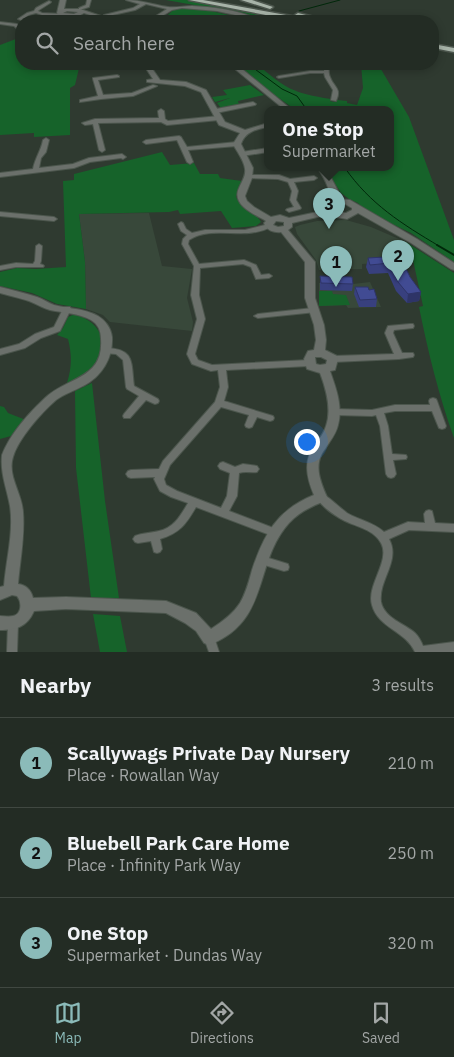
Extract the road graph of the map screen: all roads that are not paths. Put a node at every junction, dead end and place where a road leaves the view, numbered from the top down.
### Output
1 (63, 0) edge
2 (69, 0) edge
3 (89, 0) edge
4 (128, 0) edge
5 (192, 0) edge
6 (218, 0) edge
7 (230, 0) edge
8 (244, 0) edge
9 (49, 2) dead end
10 (144, 4) junction
11 (171, 8) junction
12 (78, 11) junction
13 (36, 12) junction
14 (61, 13) junction
15 (26, 15) edge
16 (92, 15) edge
17 (100, 15) edge
18 (110, 15) edge
19 (163, 15) edge
20 (238, 15) edge
21 (274, 15) edge
22 (285, 15) edge
23 (299, 15) edge
24 (305, 15) edge
25 (0, 23) edge
26 (15, 25) edge
27 (439, 46) edge
28 (454, 49) edge
29 (148, 70) edge
30 (235, 70) edge
31 (326, 72) joint
32 (117, 76) dead end
33 (279, 78) dead end
34 (153, 83) junction
35 (101, 97) junction
36 (344, 98) dead end
37 (82, 102) dead end
38 (253, 104) dead end
39 (284, 106) edge
40 (160, 111) dead end
41 (217, 114) junction
42 (162, 120) junction
43 (95, 122) junction
44 (85, 123) dead end
45 (264, 126) edge
46 (244, 132) junction
47 (47, 142) dead end
48 (146, 142) dead end
49 (237, 144) junction
50 (92, 147) dead end
51 (185, 149) junction
52 (264, 151) edge
53 (242, 154) junction
54 (122, 157) dead end
55 (190, 162) dead end
56 (36, 170) junction
57 (324, 171) edge
58 (0, 175) edge
59 (249, 177) junction
60 (314, 178) dead end
61 (290, 181) junction
62 (334, 191) junction
63 (346, 201) junction
64 (332, 207) junction
65 (357, 209) junction
66 (290, 210) dead end
67 (0, 214) edge
68 (350, 216) junction
69 (48, 219) dead end
70 (375, 220) junction
71 (270, 223) junction
72 (181, 224) dead end
73 (286, 225) junction
74 (191, 235) junction
75 (39, 246) dead end
76 (197, 266) junction
77 (454, 267) edge
78 (0, 268) edge
79 (268, 276) dead end
80 (258, 277) junction
81 (250, 278) dead end
82 (0, 290) edge
83 (67, 310) junction
84 (313, 310) junction
85 (258, 315) dead end
86 (383, 323) dead end
87 (410, 326) dead end
88 (391, 328) junction
89 (106, 351) junction
90 (0, 352) edge
91 (319, 352) junction
92 (410, 355) dead end
93 (399, 356) junction
94 (333, 360) junction
95 (308, 363) junction
96 (222, 367) junction
97 (324, 370) junction
98 (144, 396) junction
99 (155, 401) dead end
100 (219, 404) junction
101 (335, 412) junction
102 (380, 413) junction
103 (254, 414) junction
104 (127, 416) dead end
105 (270, 418) dead end
106 (249, 425) dead end
107 (442, 426) dead end
108 (389, 457) junction
109 (403, 457) dead end
110 (223, 466) dead end
111 (2, 468) edge
112 (254, 469) dead end
113 (235, 472) junction
114 (160, 473) junction
115 (131, 474) dead end
116 (391, 474) dead end
117 (321, 497) junction
118 (194, 502) junction
119 (224, 512) junction
120 (428, 514) dead end
121 (430, 526) junction
122 (454, 528) edge
123 (274, 532) junction
124 (155, 536) junction
125 (382, 537) junction
126 (138, 539) dead end
127 (157, 549) dead end
128 (262, 560) junction
129 (284, 567) dead end
130 (5, 592) edge
131 (29, 605) junction
132 (6, 623) edge
133 (209, 638) junction
134 (454, 648) edge
135 (12, 652) edge
136 (214, 652) edge
137 (420, 652) edge

1 - 14 street
2 - 12 street
3 - 12 street
4 - 10 street
5 - 21 highway
6 - 22 highway
7 - 23 highway
8 - 24 highway
9 - 13 street
10 - 11 street
10 - 18 street
11 - 19 street
11 - 20 street
12 - 14 street
12 - 16 street
12 - 17 street
13 - 14 street
13 - 15 street
25 - 26 street
27 - 28 highway
29 - 34 street
30 - 39 street
31 - 33 street
31 - 36 street
32 - 35 street
34 - 35 street
34 - 41 street
35 - 37 street
38 - 41 street
40 - 42 street
41 - 42 street
41 - 46 street
42 - 43 street
43 - 44 street
43 - 50 street
45 - 46 street
46 - 49 street
47 - 56 street
48 - 51 street
49 - 51 street
49 - 53 street
51 - 55 street
52 - 53 street
53 - 59 street
54 - 56 street
56 - 58 street
57 - 62 street
59 - 61 street
59 - 71 street
60 - 61 street
61 - 66 street
62 - 63 street
62 - 64 street
63 - 64 street
63 - 65 street
64 - 68 street
64 - 73 street
65 - 68 street
65 - 70 street
67 - 69 street
68 - 70 street
70 - 77 street
71 - 73 street
71 - 74 street
72 - 74 street
73 - 84 street
74 - 76 street
75 - 78 street
76 - 80 street
76 - 96 street
79 - 80 street
80 - 81 street
82 - 83 street
83 - 89 street
83 - 90 street
84 - 85 street
84 - 91 street
86 - 88 street
87 - 88 street
88 - 93 street
89 - 98 street
89 - 111 street
91 - 94 street
91 - 95 street
92 - 93 street
93 - 94 street
94 - 97 street
95 - 96 street
95 - 97 street
96 - 100 street
97 - 101 street
98 - 99 street
98 - 104 street
100 - 103 street
100 - 114 street
101 - 102 street
101 - 117 street
102 - 107 street
102 - 108 street
103 - 105 street
103 - 106 street
108 - 109 street
108 - 116 street
110 - 113 street
111 - 130 street
112 - 113 street
113 - 119 street
114 - 115 street
114 - 118 street
117 - 123 street
117 - 125 street
118 - 119 street
118 - 124 street
119 - 123 street
120 - 121 street
121 - 122 street
121 - 125 street
123 - 128 street
124 - 126 street
124 - 127 street
125 - 137 street
128 - 129 street
128 - 133 street
130 - 131 street
131 - 132 street
131 - 133 street
132 - 135 street
133 - 136 street
134 - 137 street

